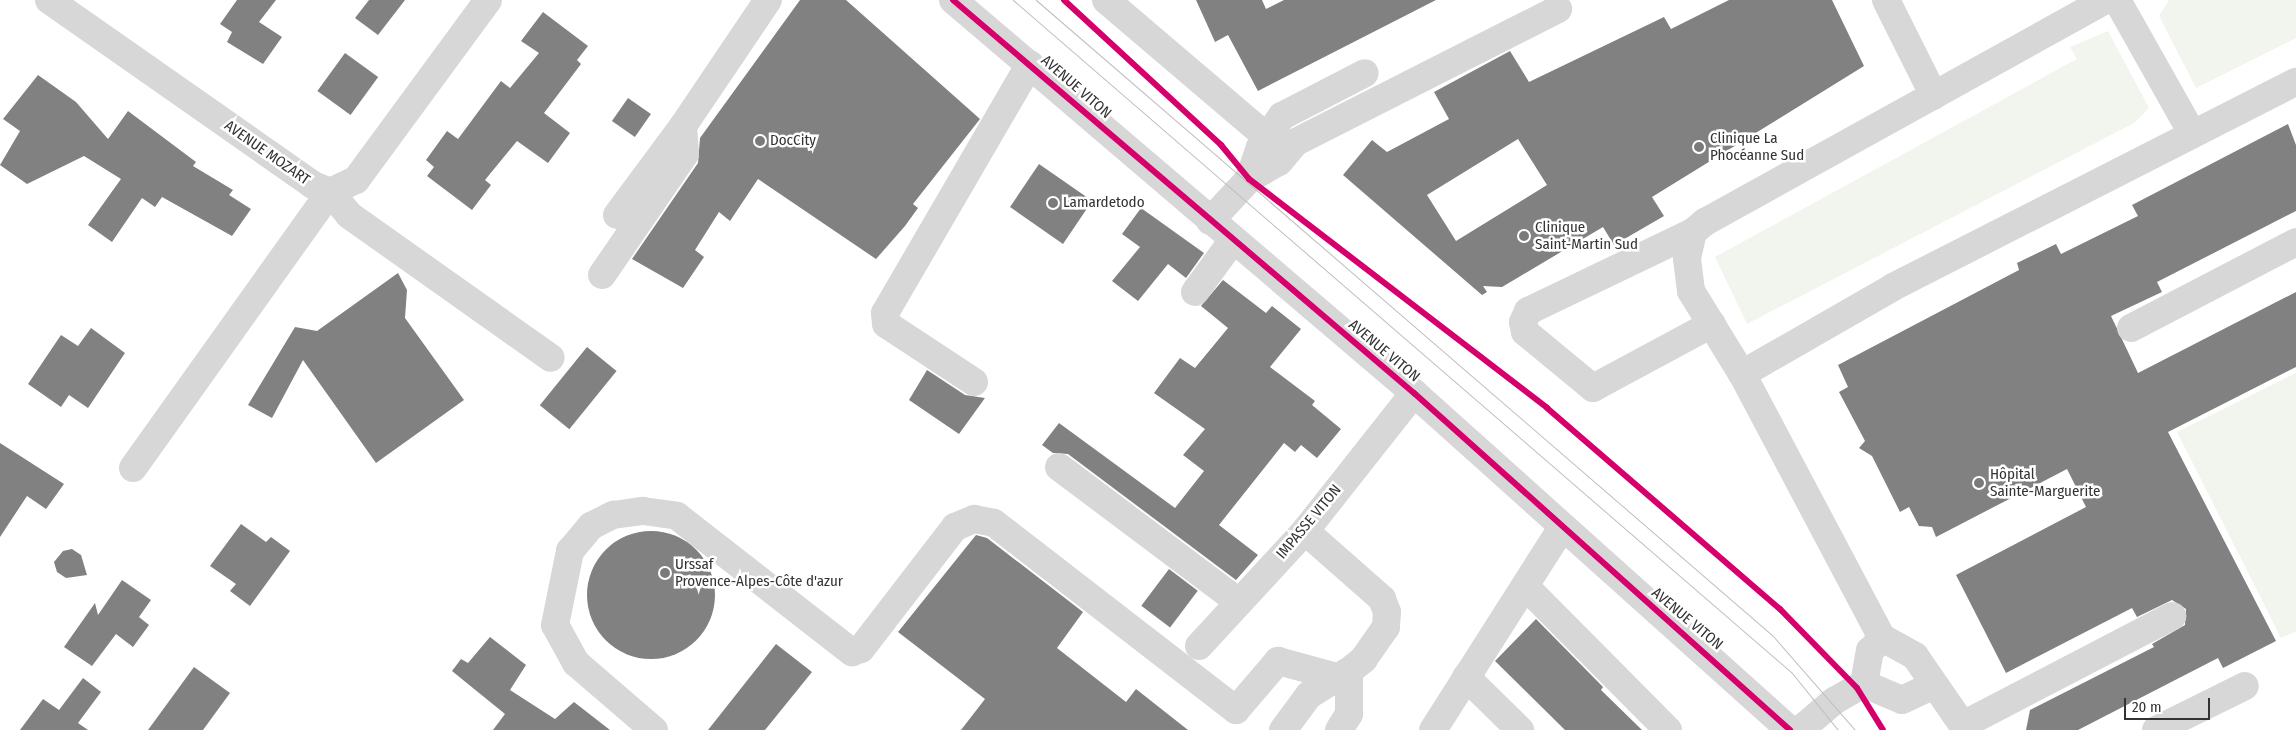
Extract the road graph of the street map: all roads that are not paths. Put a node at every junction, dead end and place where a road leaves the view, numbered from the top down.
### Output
1 (49, 0) edge
2 (488, 0) edge
3 (768, 0) edge
4 (953, 0) edge
5 (1106, 0) edge
6 (1886, 0) edge
7 (2105, 0) edge
8 (2117, 0) edge
9 (1558, 10) dead end
10 (1030, 64) junction
11 (1365, 73) dead end
12 (2296, 82) edge
13 (1934, 96) junction
14 (683, 126) junction
15 (2192, 133) junction
16 (1267, 137) junction
17 (1250, 179) junction
18 (330, 192) junction
19 (617, 215) dead end
20 (1210, 221) junction
21 (1693, 232) junction
22 (1233, 240) junction
23 (2296, 242) edge
24 (602, 275) dead end
25 (1195, 292) dead end
26 (1712, 324) junction
27 (2131, 328) dead end
28 (551, 358) dead end
29 (1742, 374) junction
30 (974, 382) dead end
31 (1414, 393) junction
32 (1059, 467) dead end
33 (133, 468) dead end
34 (1561, 529) junction
35 (1305, 531) junction
36 (1525, 586) junction
37 (1239, 602) junction
38 (2172, 616) dead end
39 (1882, 638) junction
40 (1199, 646) dead end
41 (1343, 674) junction
42 (1466, 678) junction
43 (1864, 684) junction
44 (1932, 686) junction
45 (2245, 686) dead end
46 (1965, 728) edge
47 (654, 730) edge
48 (1283, 730) edge
49 (1339, 730) edge
50 (1433, 730) edge
51 (1520, 730) edge
52 (1668, 730) edge
53 (1790, 730) edge
54 (1800, 730) edge
55 (2156, 730) edge

1 - 18 street, AVENUE MOZART
2 - 18 street
3 - 14 street
4 - 10 street, AVENUE VITON
5 - 16 street
6 - 13 street
7 - 13 street
8 - 15 street
9 - 17 street
10 - 20 street, AVENUE VITON
10 - 30 street
11 - 16 street
12 - 15 street
13 - 21 street
14 - 19 street
14 - 24 street
15 - 29 street
16 - 17 street
17 - 20 street
18 - 28 street
18 - 33 street
20 - 22 street, AVENUE VITON
21 - 26 street
21 - 26 street
22 - 25 street
22 - 31 street, AVENUE VITON
23 - 27 street
26 - 29 street
29 - 39 street
31 - 34 street, AVENUE VITON
31 - 35 street, IMPASSE VITON
32 - 37 street
34 - 36 street
34 - 53 street, AVENUE VITON
35 - 37 street, IMPASSE VITON
35 - 41 street
36 - 42 street
36 - 52 street
37 - 40 street, IMPASSE VITON
38 - 46 street
39 - 43 street
39 - 44 street
41 - 47 street
41 - 48 street
41 - 49 street
42 - 50 street
42 - 51 street
43 - 44 street
43 - 54 street
44 - 46 street
45 - 55 street

